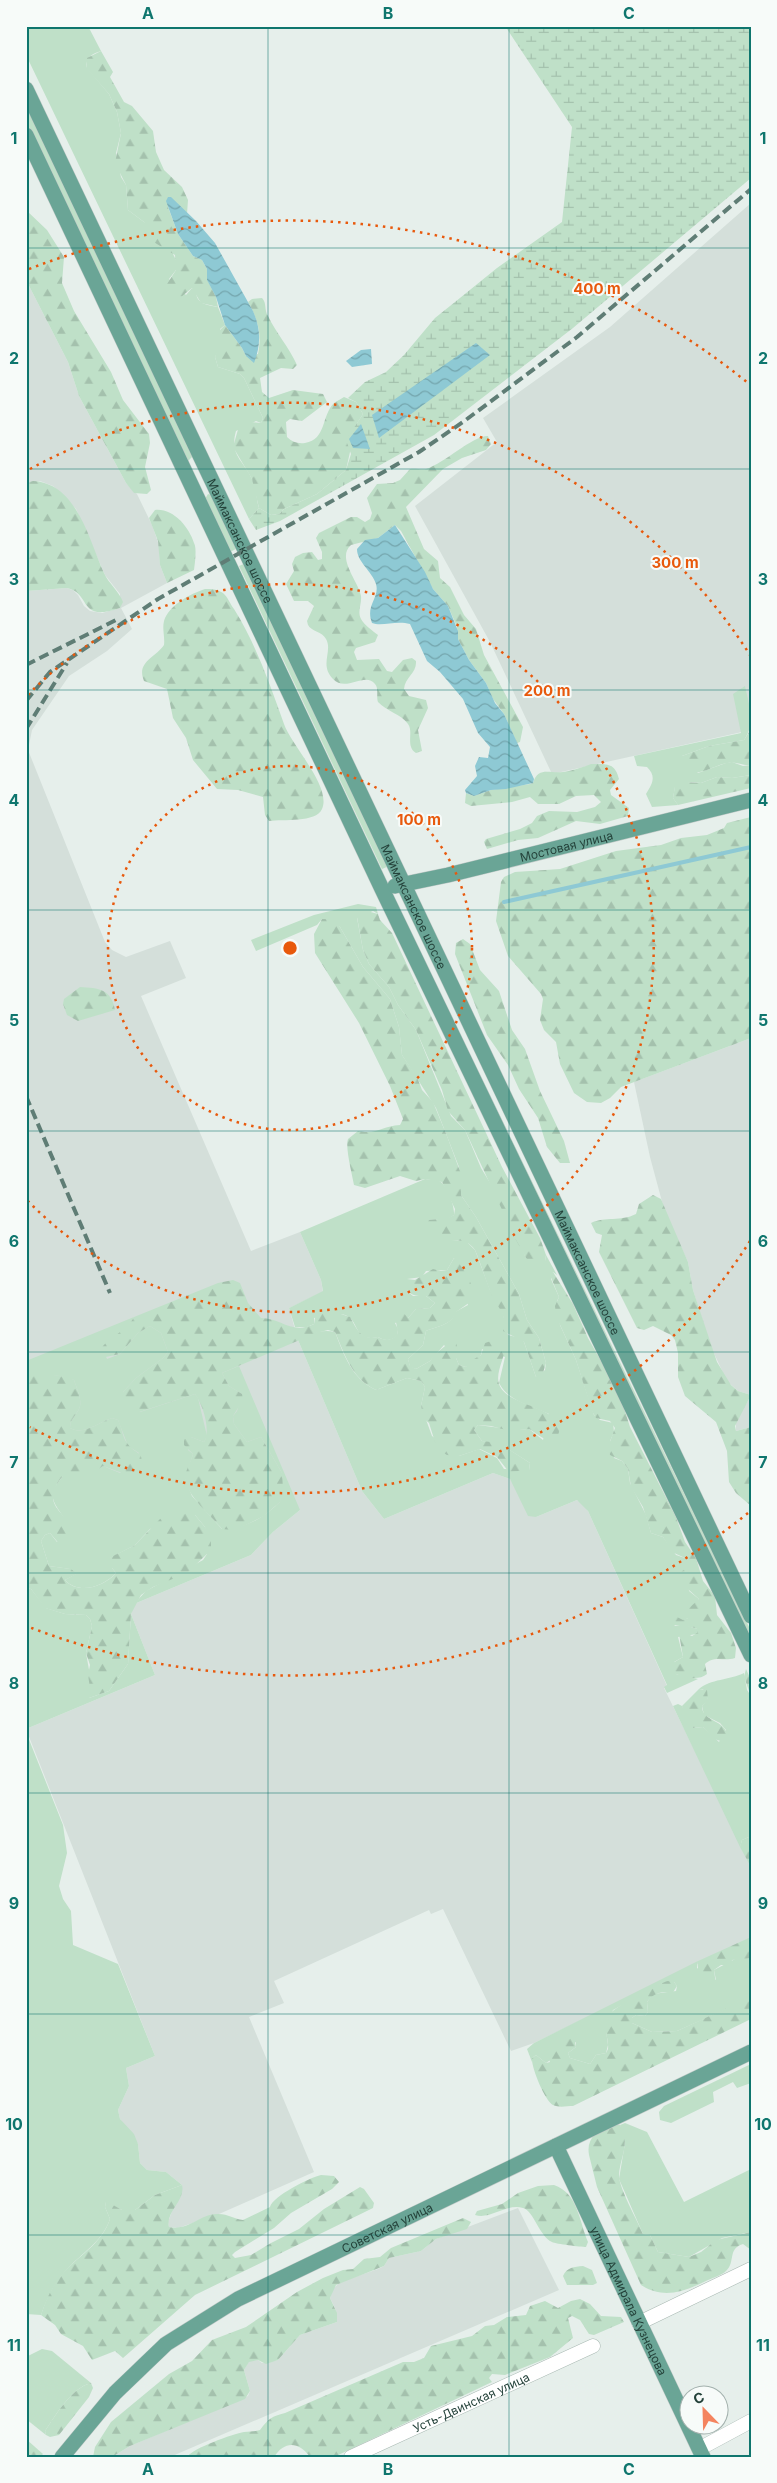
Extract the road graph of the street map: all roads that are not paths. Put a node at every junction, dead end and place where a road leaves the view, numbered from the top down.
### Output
1 (26, 89) edge
2 (26, 135) edge
3 (751, 800) edge
4 (402, 884) junction
5 (382, 889) junction
6 (751, 1616) edge
7 (751, 1655) edge
8 (751, 2052) edge
9 (556, 2146) junction
10 (751, 2269) edge
11 (639, 2324) junction
12 (592, 2346) dead end
13 (751, 2421) edge
14 (701, 2453) edge
15 (62, 2457) edge
16 (351, 2457) edge

1 - 4 main road, Маймаксанское шоссе
2 - 5 main road, Маймаксанское шоссе
3 - 4 main road, Мостовая улица
4 - 5 main road, Мостовая улица
4 - 6 main road, Маймаксанское шоссе
5 - 7 main road, Маймаксанское шоссе
8 - 9 main road, Советская улица
9 - 11 main road, улица Адмирала Кузнецова
9 - 15 main road, Советская улица
10 - 11 street
11 - 14 main road, улица Адмирала Кузнецова
12 - 16 street, Усть-Двинская улица
13 - 14 street

